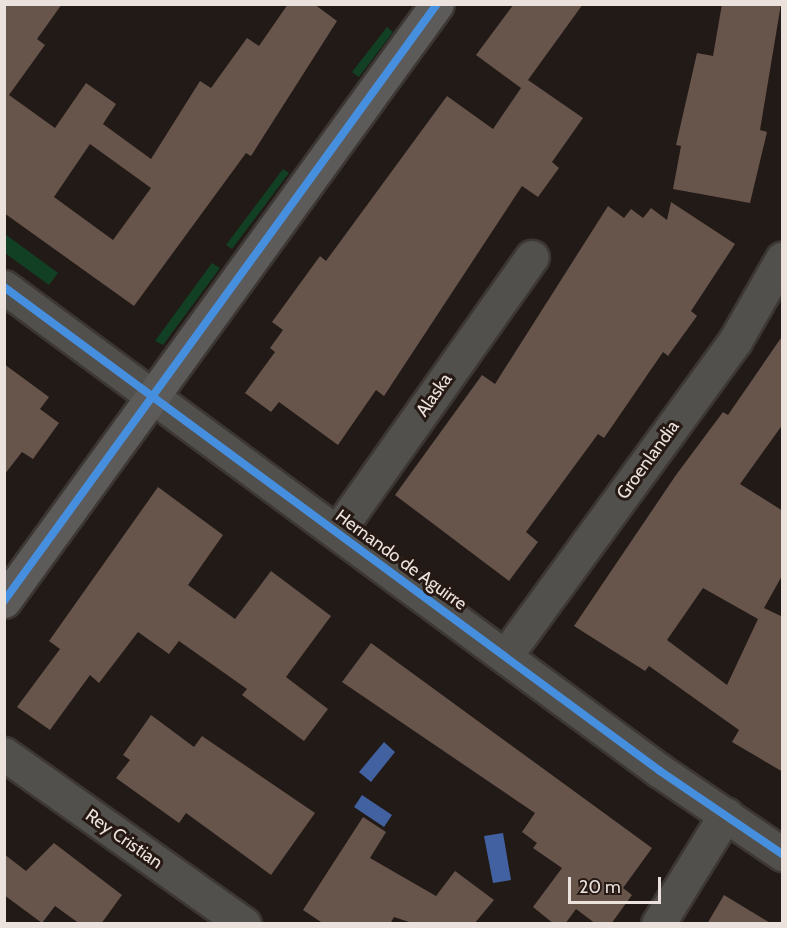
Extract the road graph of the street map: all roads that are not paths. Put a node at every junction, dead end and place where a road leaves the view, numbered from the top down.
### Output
1 (437, 4) edge
2 (532, 257) dead end
3 (783, 259) edge
4 (4, 287) edge
5 (156, 399) junction
6 (337, 532) junction
7 (4, 601) edge
8 (506, 655) junction
9 (4, 754) edge
10 (726, 814) junction
11 (783, 836) edge
12 (783, 854) edge
13 (244, 924) edge
14 (658, 924) edge

1 - 5 main road
2 - 6 street, Alaska
3 - 8 street, Groenlandia
4 - 5 street, Hernando de Aguirre
5 - 6 street, Hernando de Aguirre
5 - 7 main road
6 - 8 street, Hernando de Aguirre
8 - 10 street, Hernando de Aguirre
9 - 13 street, Rey Cristian
10 - 11 street, Hernando de Aguirre
10 - 12 street, Hernando de Aguirre
10 - 14 street

